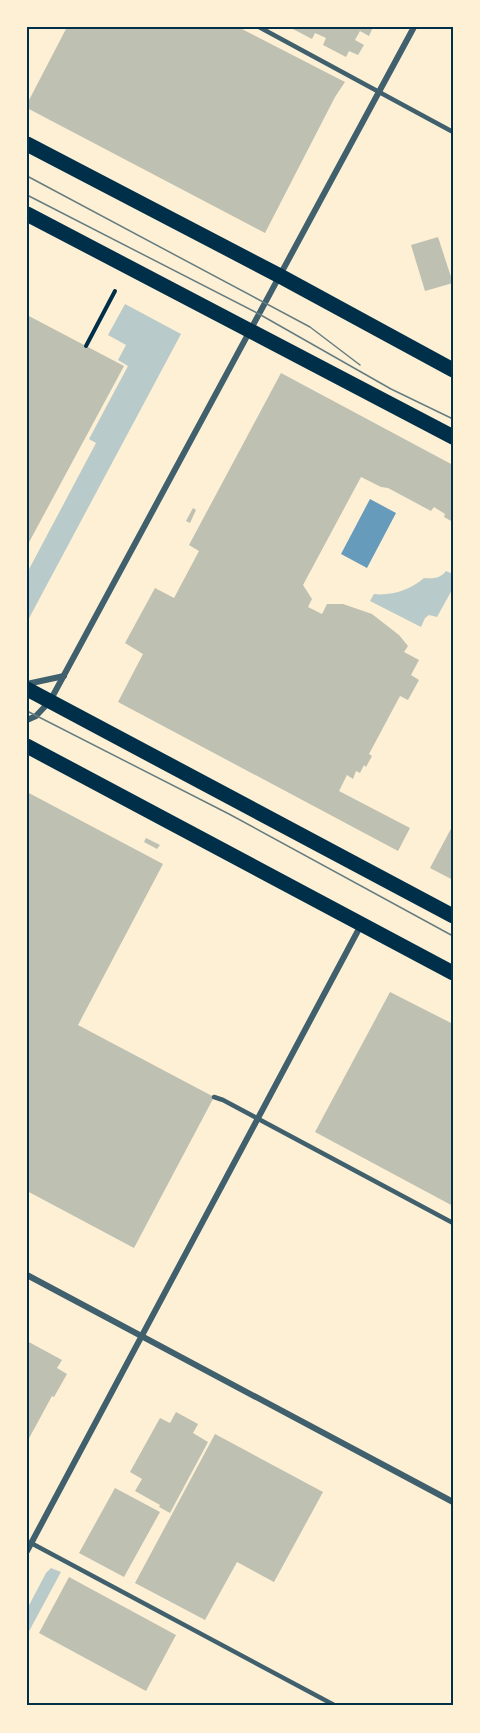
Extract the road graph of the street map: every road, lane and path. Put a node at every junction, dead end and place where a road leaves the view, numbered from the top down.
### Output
1 (259, 27) edge
2 (414, 27) edge
3 (379, 92) junction
4 (453, 132) edge
5 (27, 144) edge
6 (27, 214) edge
7 (280, 276) junction
8 (115, 291) dead end
9 (250, 332) junction
10 (86, 346) dead end
11 (453, 370) edge
12 (453, 437) edge
13 (64, 676) junction
14 (27, 684) edge
15 (27, 689) edge
16 (50, 702) junction
17 (27, 720) edge
18 (27, 746) edge
19 (453, 916) edge
20 (362, 925) junction
21 (453, 973) edge
22 (214, 1097) dead end
23 (258, 1119) junction
24 (453, 1223) edge
25 (27, 1275) edge
26 (142, 1336) junction
27 (453, 1502) edge
28 (31, 1543) junction
29 (27, 1551) edge
30 (336, 1706) edge

1 - 3 lane
2 - 3 street
3 - 4 lane
3 - 7 street
5 - 7 main road
6 - 9 main road
7 - 9 street
7 - 11 main road
8 - 10 path
9 - 12 main road
9 - 13 street
13 - 14 street
13 - 16 street
15 - 16 main road
16 - 17 street
16 - 19 main road
18 - 20 main road
20 - 21 main road
20 - 23 street
22 - 23 lane
23 - 24 lane
23 - 26 street
25 - 26 street
26 - 27 street
26 - 28 street
28 - 29 street
28 - 30 lane

